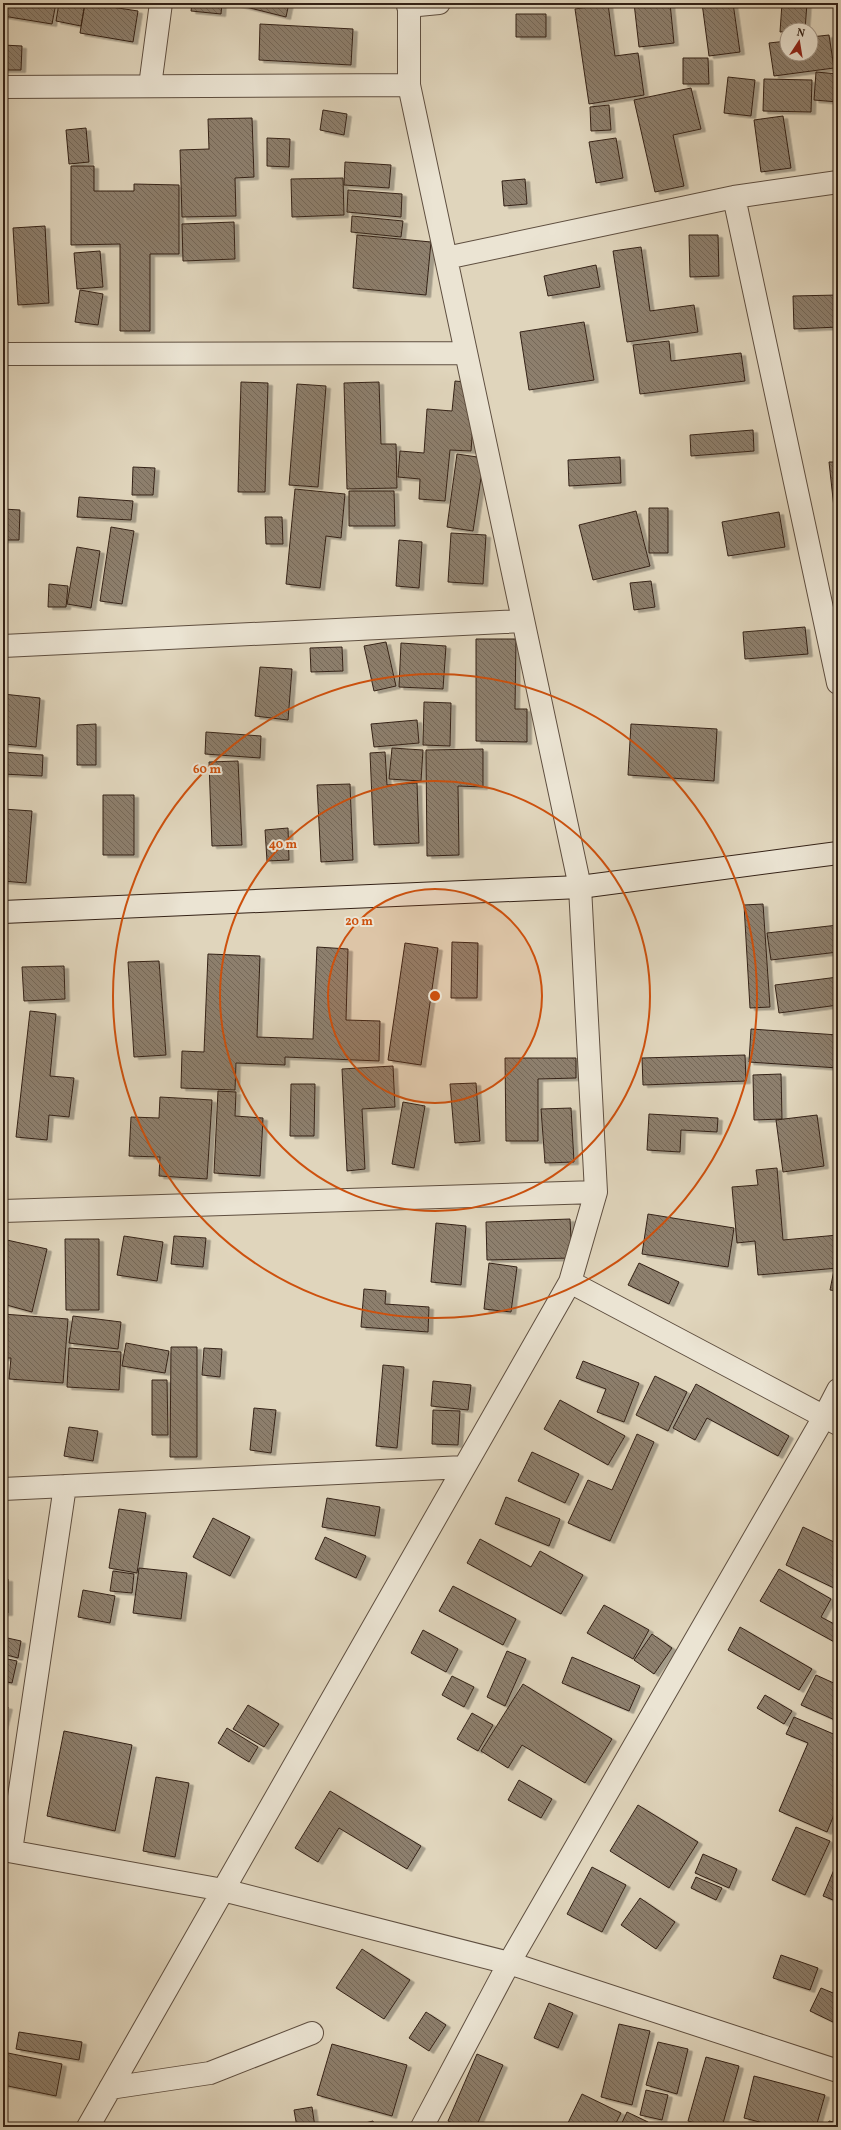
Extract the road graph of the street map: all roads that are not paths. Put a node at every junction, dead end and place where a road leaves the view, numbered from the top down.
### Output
1 (161, 3) edge
2 (439, 3) edge
3 (409, 5) edge
4 (409, 85) junction
5 (3, 86) edge
6 (150, 86) junction
7 (838, 182) edge
8 (734, 197) junction
9 (446, 258) junction
10 (466, 353) junction
11 (3, 354) edge
12 (523, 621) junction
13 (3, 646) edge
14 (838, 683) edge
15 (838, 853) edge
16 (580, 887) junction
17 (3, 912) edge
18 (596, 1192) junction
19 (3, 1210) edge
20 (570, 1282) junction
21 (838, 1390) edge
22 (831, 1421) edge
23 (464, 1467) junction
24 (65, 1486) junction
25 (3, 1489) edge
26 (7, 1851) edge
27 (223, 1890) junction
28 (509, 1963) junction
29 (312, 2033) dead end
30 (838, 2071) edge
31 (110, 2088) junction
32 (88, 2127) edge
33 (422, 2127) edge

1 - 6 street
2 - 3 street
3 - 4 street
4 - 6 street
4 - 9 street
5 - 6 street
7 - 8 street
8 - 9 street
8 - 14 street
9 - 10 street
10 - 11 street
10 - 12 street
12 - 13 street
12 - 16 street
15 - 16 street
16 - 17 street
16 - 18 street
18 - 19 street
18 - 20 street
20 - 22 street
20 - 23 street
21 - 22 street
22 - 28 street
23 - 24 street
23 - 27 street
24 - 25 street
24 - 26 street
26 - 27 street
27 - 28 street
27 - 31 street
28 - 30 street
28 - 33 street
29 - 31 street
31 - 32 street

